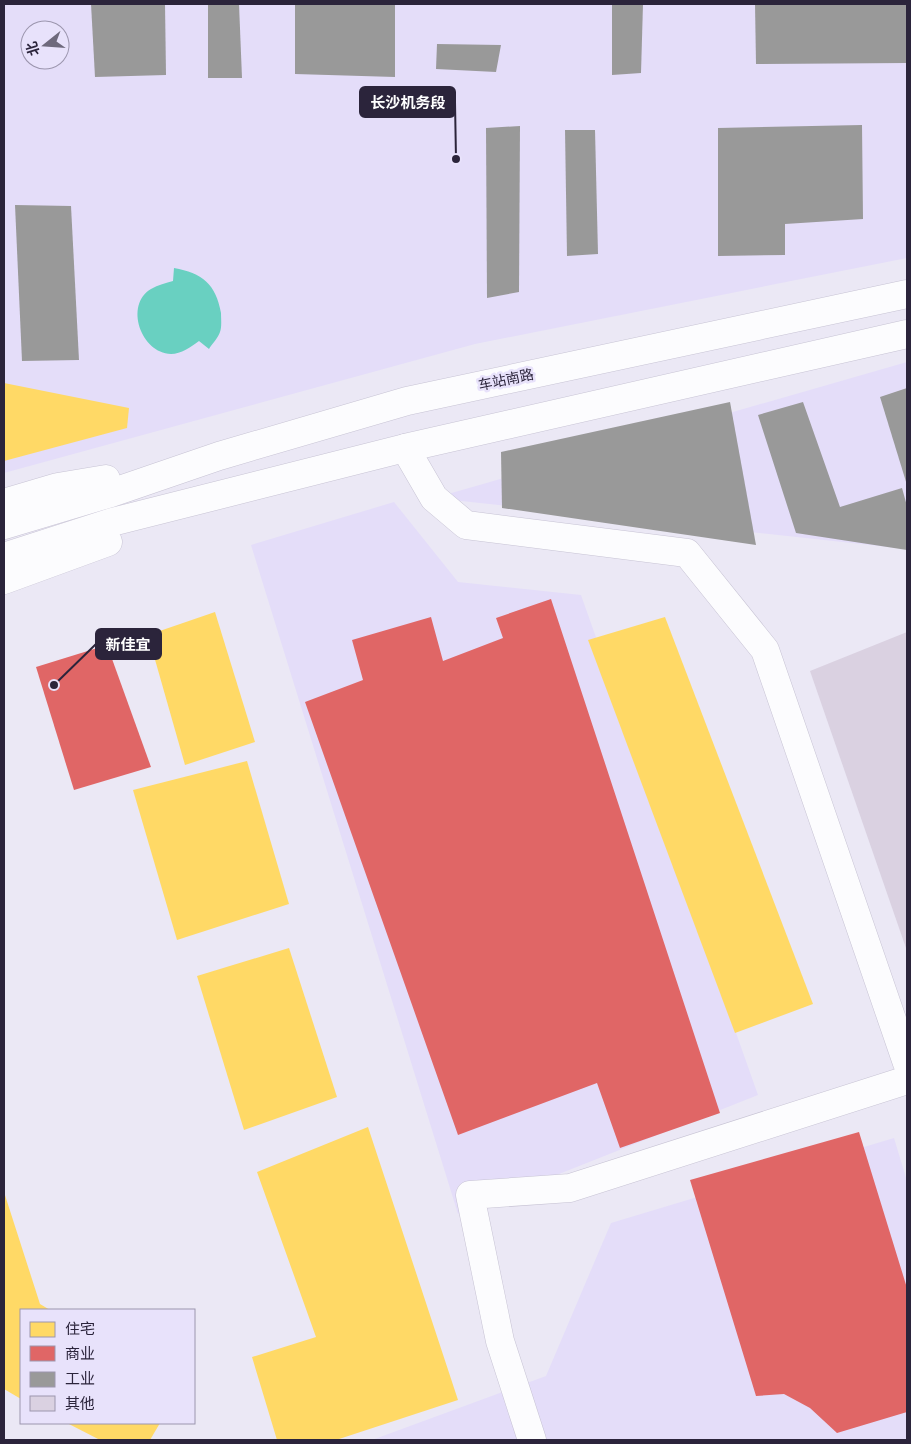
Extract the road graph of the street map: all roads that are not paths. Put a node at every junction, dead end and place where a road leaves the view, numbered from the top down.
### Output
1 (907, 294) edge
2 (907, 334) edge
3 (405, 448) junction
4 (189, 466) junction
5 (230, 491) junction
6 (4, 503) edge
7 (4, 525) edge
8 (4, 557) edge
9 (4, 580) edge
10 (907, 1063) edge
11 (907, 1080) edge
12 (532, 1440) edge

1 - 4 main road, 车站南路
2 - 3 main road
3 - 5 main road
3 - 10 main road
4 - 6 main road
4 - 7 main road, 车站南路
5 - 8 main road
5 - 9 main road
11 - 12 main road

